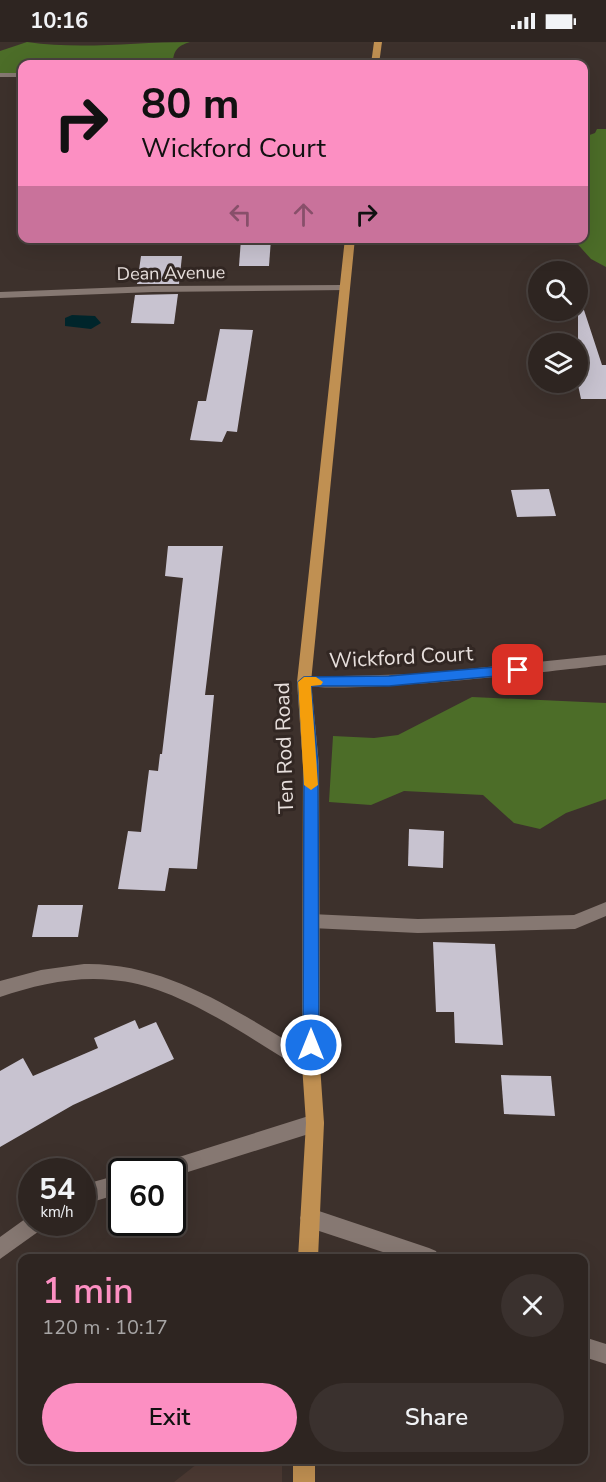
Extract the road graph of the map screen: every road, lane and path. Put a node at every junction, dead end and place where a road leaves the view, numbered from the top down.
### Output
1 (378, 42) edge
2 (376, 60) edge
3 (0, 75) edge
4 (18, 75) edge
5 (349, 243) edge
6 (342, 288) junction
7 (0, 295) edge
8 (606, 660) edge
9 (304, 682) junction
10 (606, 909) edge
11 (311, 921) junction
12 (0, 988) edge
13 (311, 1065) junction
14 (315, 1123) junction
15 (186, 1164) edge
16 (310, 1218) junction
17 (18, 1235) edge
18 (0, 1249) edge
19 (309, 1254) edge
20 (417, 1254) edge
21 (588, 1348) edge
22 (606, 1354) edge
23 (304, 1464) edge
24 (304, 1482) edge

1 - 2 main road
3 - 4 street
5 - 6 main road, Ten Rod Road
6 - 7 street, Dean Avenue
6 - 9 main road, Ten Rod Road
8 - 9 street, Wickford Court
9 - 11 main road, Ten Rod Road
10 - 11 street
11 - 13 main road, Ten Rod Road
12 - 13 street
13 - 14 main road, Ten Rod Road
14 - 15 street
14 - 16 main road, Ten Rod Road
16 - 19 main road, Ten Rod Road
16 - 20 street
17 - 18 street
21 - 22 street
23 - 24 main road

